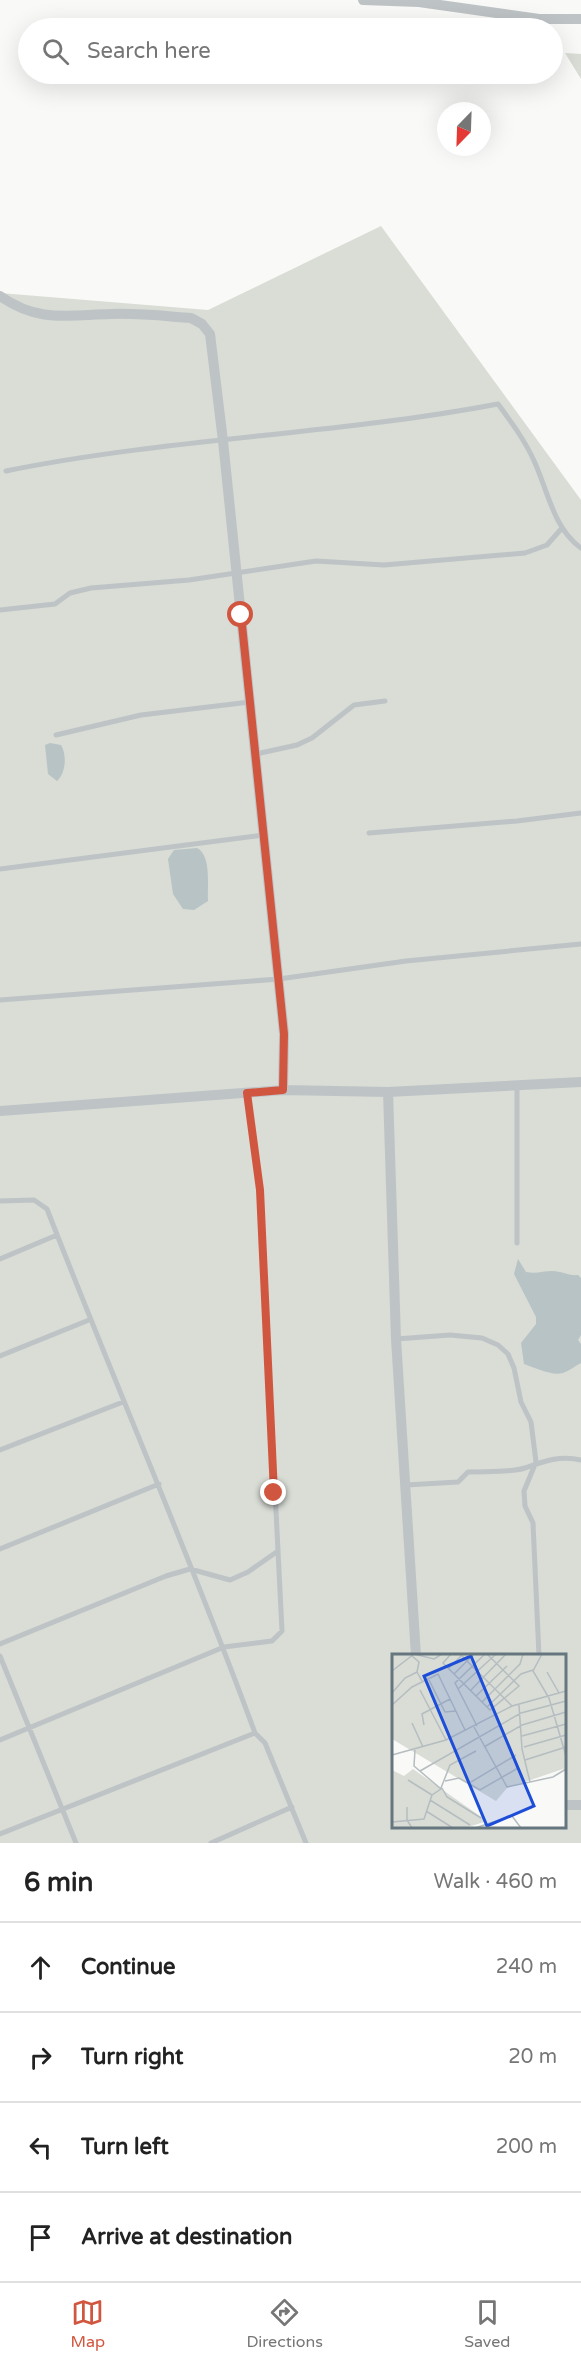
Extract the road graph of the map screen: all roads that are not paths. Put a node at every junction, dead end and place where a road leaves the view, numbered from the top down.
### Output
1 (363, 0) edge
2 (532, 18) edge
3 (563, 19) edge
4 (581, 19) edge
5 (0, 296) edge
6 (223, 441) junction
7 (6, 471) dead end
8 (562, 528) junction
9 (581, 548) edge
10 (237, 572) junction
11 (0, 610) edge
12 (385, 701) dead end
13 (250, 702) junction
14 (56, 735) dead end
15 (256, 754) junction
16 (581, 813) edge
17 (369, 833) dead end
18 (264, 835) junction
19 (0, 868) edge
20 (581, 944) edge
21 (279, 979) junction
22 (0, 1000) edge
23 (581, 1082) edge
24 (517, 1085) junction
25 (283, 1090) junction
26 (387, 1092) junction
27 (247, 1093) junction
28 (0, 1111) edge
29 (0, 1202) edge
30 (57, 1235) junction
31 (517, 1243) dead end
32 (0, 1259) edge
33 (89, 1320) junction
34 (396, 1339) junction
35 (0, 1356) edge
36 (123, 1402) junction
37 (0, 1450) edge
38 (581, 1460) edge
39 (536, 1462) junction
40 (159, 1484) junction
41 (406, 1485) junction
42 (0, 1549) edge
43 (278, 1551) junction
44 (190, 1569) junction
45 (0, 1644) edge
46 (224, 1647) junction
47 (416, 1654) edge
48 (539, 1654) edge
49 (0, 1656) edge
50 (30, 1729) junction
51 (255, 1733) junction
52 (0, 1740) edge
53 (581, 1804) edge
54 (566, 1805) edge
55 (292, 1808) junction
56 (62, 1809) junction
57 (0, 1834) edge
58 (76, 1843) edge
59 (211, 1843) edge
60 (306, 1843) edge

1 - 2 street
3 - 4 street
5 - 6 street
6 - 7 lane
6 - 8 lane
6 - 10 street
8 - 9 lane
8 - 10 lane
10 - 11 lane
10 - 13 street
12 - 15 lane
13 - 14 lane
13 - 15 street
15 - 18 street
16 - 17 lane
18 - 19 lane
18 - 21 street
20 - 21 lane
21 - 22 lane
21 - 25 street
23 - 24 street
24 - 26 street
24 - 31 lane
25 - 26 street
25 - 27 street
26 - 34 street
27 - 28 street
27 - 43 lane
29 - 30 lane
30 - 32 lane
30 - 33 lane
33 - 35 lane
33 - 36 lane
34 - 39 lane
34 - 41 street
36 - 37 lane
36 - 40 lane
38 - 39 lane
39 - 41 lane
39 - 48 lane
40 - 42 lane
40 - 44 lane
41 - 47 street
43 - 44 lane
43 - 46 lane
44 - 45 lane
44 - 46 lane
46 - 50 lane
46 - 51 lane
49 - 50 lane
50 - 52 lane
50 - 56 lane
51 - 55 lane
51 - 56 lane
53 - 54 street
55 - 59 lane
55 - 60 lane
56 - 57 lane
56 - 58 lane

